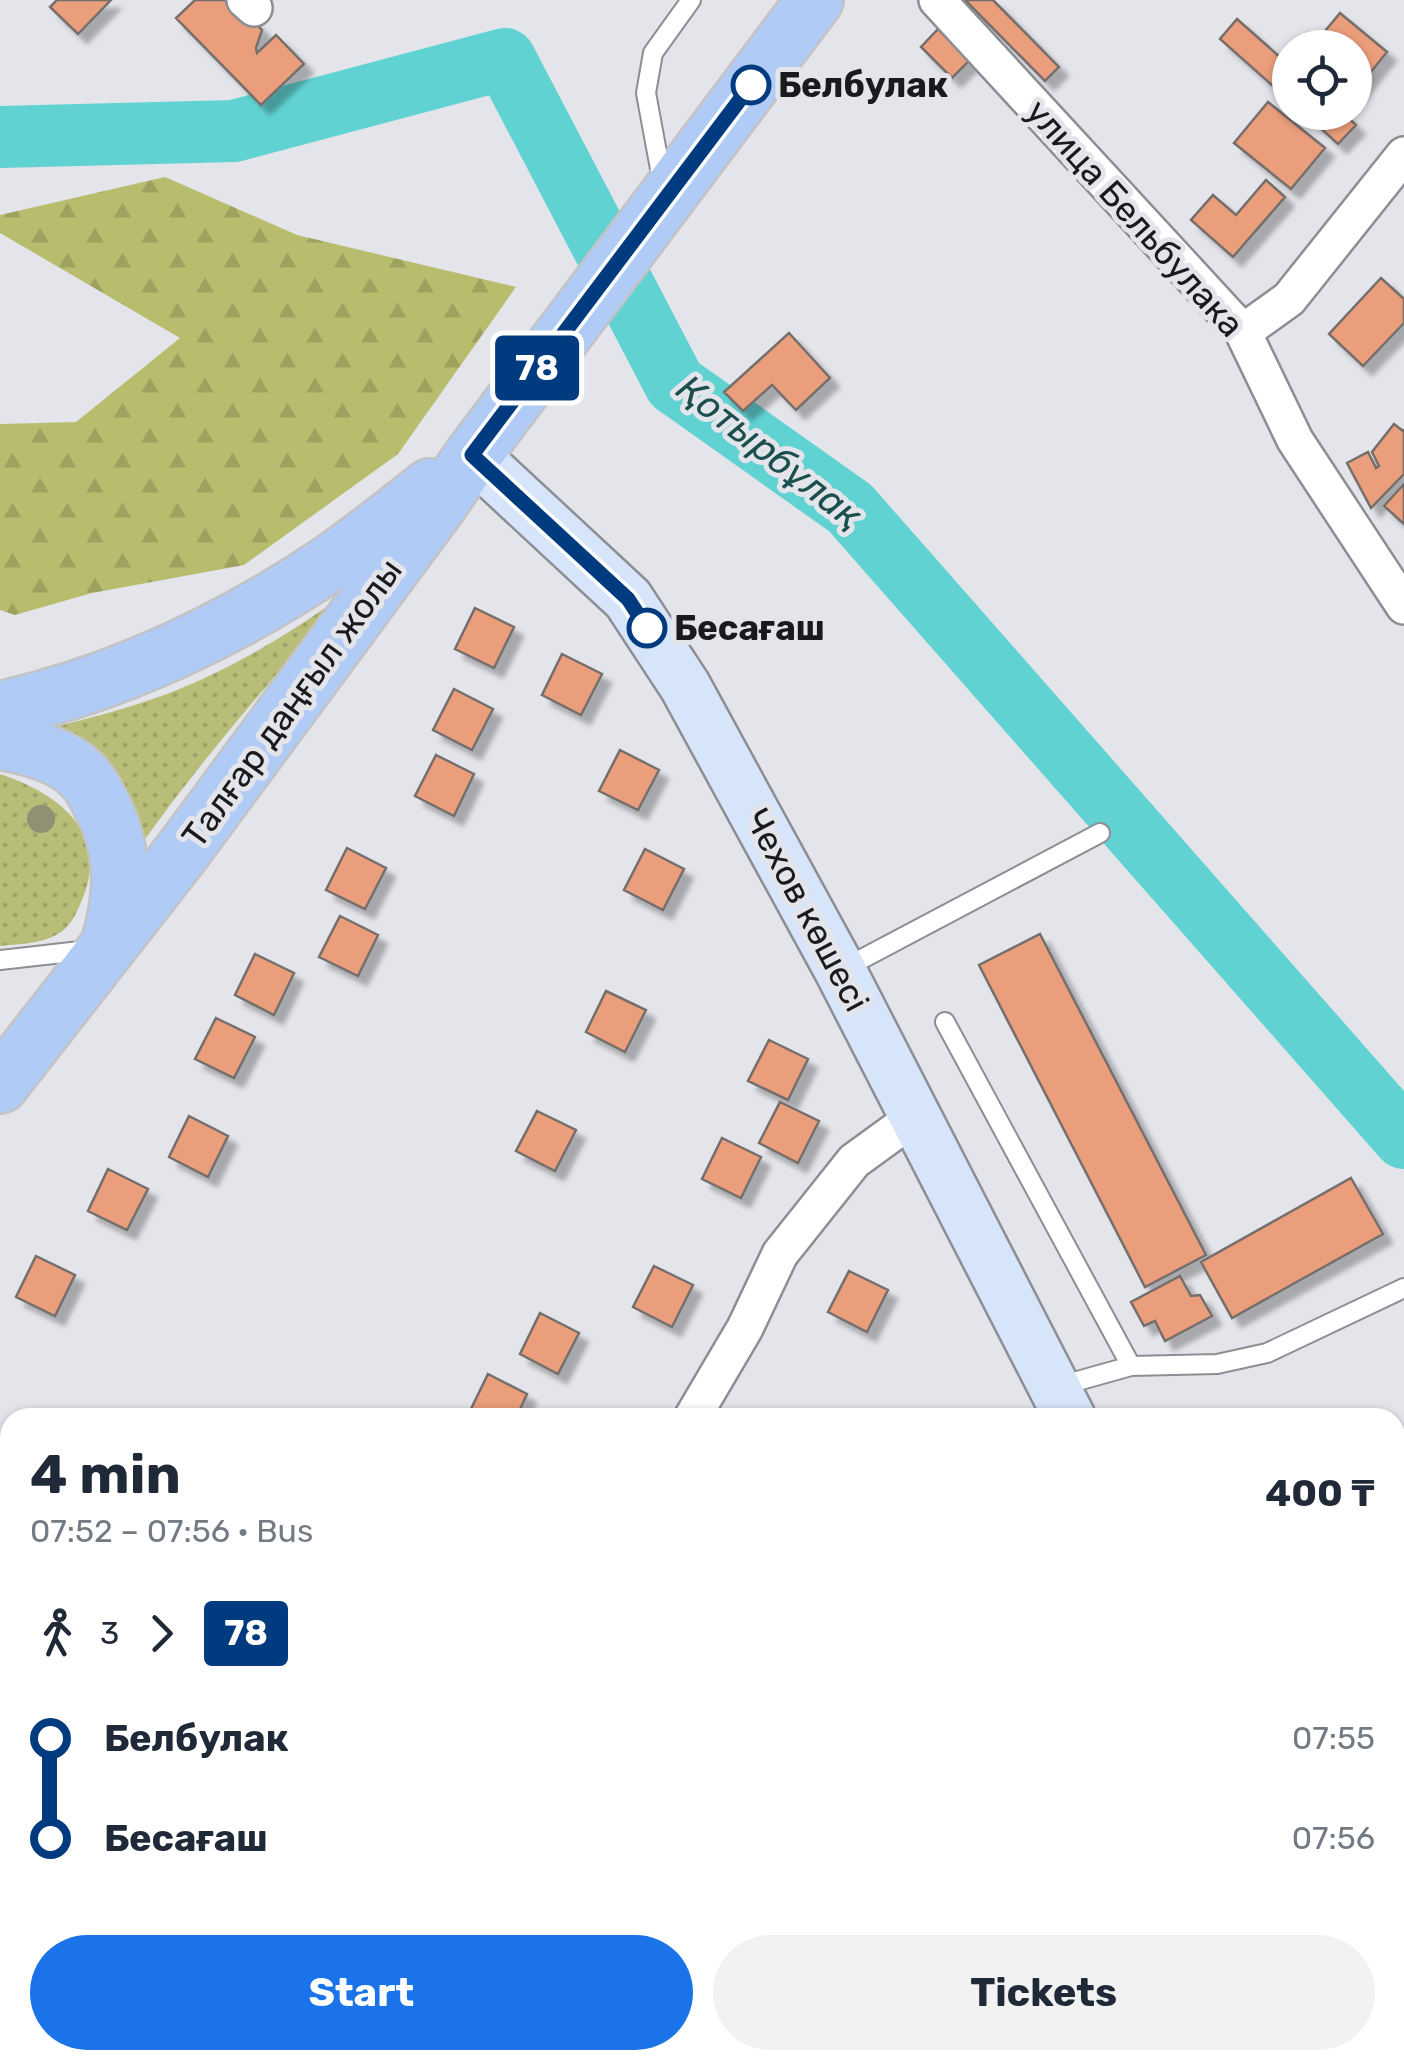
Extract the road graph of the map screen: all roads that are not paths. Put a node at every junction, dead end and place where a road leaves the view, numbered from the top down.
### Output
1 (691, 0) edge
2 (815, 0) edge
3 (937, 0) edge
4 (1404, 155) edge
5 (666, 198) junction
6 (1243, 332) junction
7 (472, 455) junction
8 (1404, 606) edge
9 (0, 710) edge
10 (0, 741) edge
11 (1100, 833) dead end
12 (107, 948) junction
13 (0, 960) edge
14 (840, 970) junction
15 (945, 1022) dead end
16 (0, 1085) edge
17 (916, 1116) junction
18 (1404, 1288) edge
19 (1131, 1366) junction
20 (1063, 1402) edge
21 (698, 1408) edge

1 - 5 lane
2 - 5 main road, Талғар даңғыл жолы
3 - 6 street, улица Бельбулака
4 - 6 street
5 - 7 main road, Талғар даңғыл жолы
6 - 8 street, улица Бельбулака
7 - 9 main road, Талғар даңғыл жолы
7 - 12 main road, Талғар даңғыл жолы
7 - 14 main road, Чехов көшесі
10 - 12 main road, Талғар даңғыл жолы
11 - 14 lane
12 - 13 lane
12 - 16 main road, Талғар даңғыл жолы
14 - 17 main road, Чехов көшесі
15 - 19 lane
17 - 20 main road, Чехов көшесі
17 - 21 street
18 - 19 lane
19 - 20 lane

